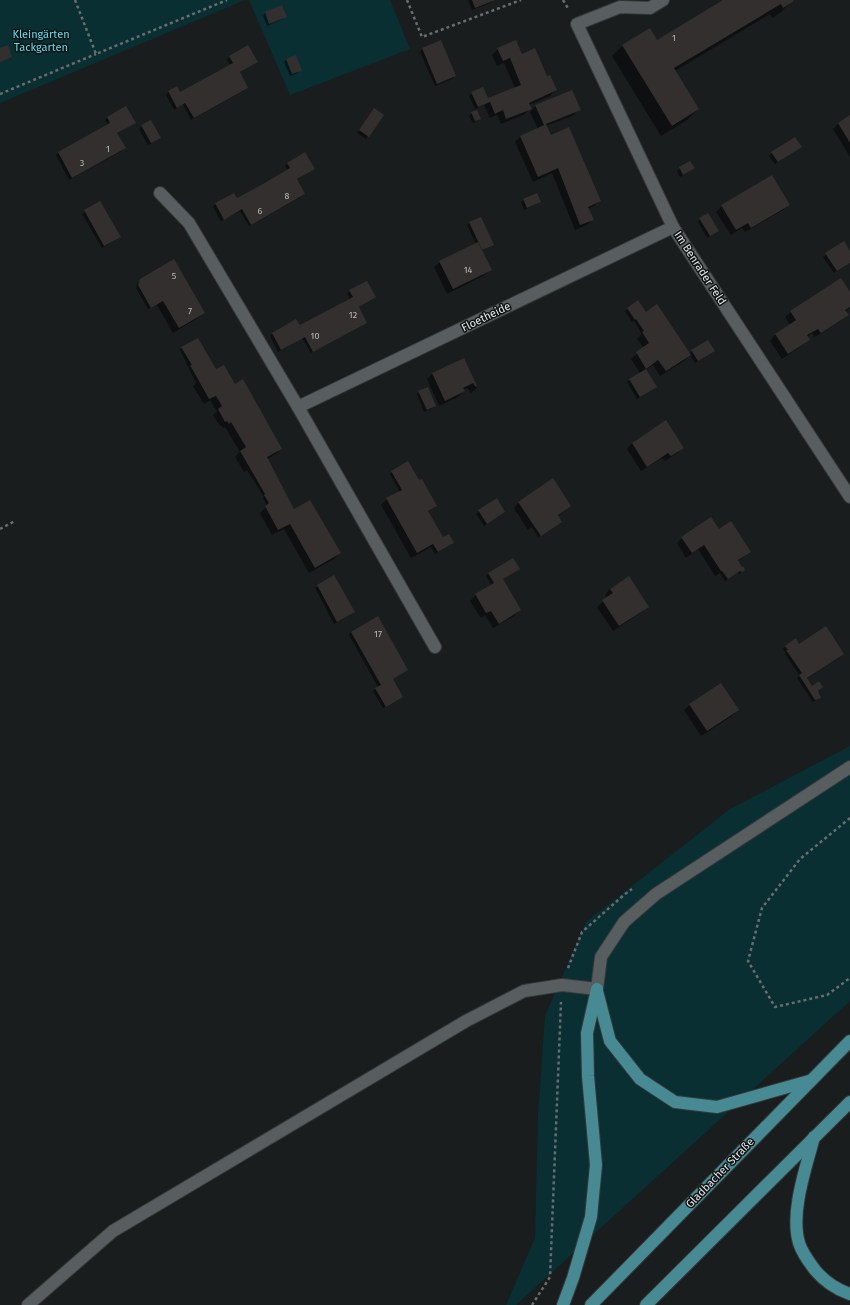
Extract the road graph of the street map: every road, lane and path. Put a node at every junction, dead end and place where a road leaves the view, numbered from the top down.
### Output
1 (75, 0) edge
2 (227, 0) edge
3 (407, 0) edge
4 (521, 0) edge
5 (662, 0) edge
6 (648, 4) edge
7 (96, 54) junction
8 (0, 94) edge
9 (160, 193) dead end
10 (673, 227) junction
11 (298, 407) junction
12 (850, 496) edge
13 (15, 521) dead end
14 (0, 529) edge
15 (435, 648) dead end
16 (850, 767) edge
17 (850, 818) edge
18 (638, 885) dead end
19 (850, 978) edge
20 (562, 985) junction
21 (597, 989) junction
22 (850, 1041) edge
23 (810, 1081) junction
24 (850, 1102) edge
25 (814, 1137) junction
26 (850, 1294) edge
27 (28, 1305) edge
28 (532, 1305) edge
29 (563, 1305) edge
30 (591, 1305) edge
31 (646, 1305) edge

1 - 7 path
2 - 7 path
3 - 4 path
5 - 6 street
6 - 10 street, Im Benrader Feld
7 - 8 path
9 - 11 street
10 - 11 street, Floetheide
10 - 12 street, Im Benrader Feld
11 - 15 street
13 - 14 path
16 - 21 street
17 - 19 path
18 - 20 path
20 - 21 street
20 - 27 street
20 - 28 path
21 - 23 main road
21 - 29 main road
22 - 23 main road, Gladbacher Straße
23 - 30 main road, Gladbacher Straße
24 - 25 main road
25 - 26 main road
25 - 31 main road

